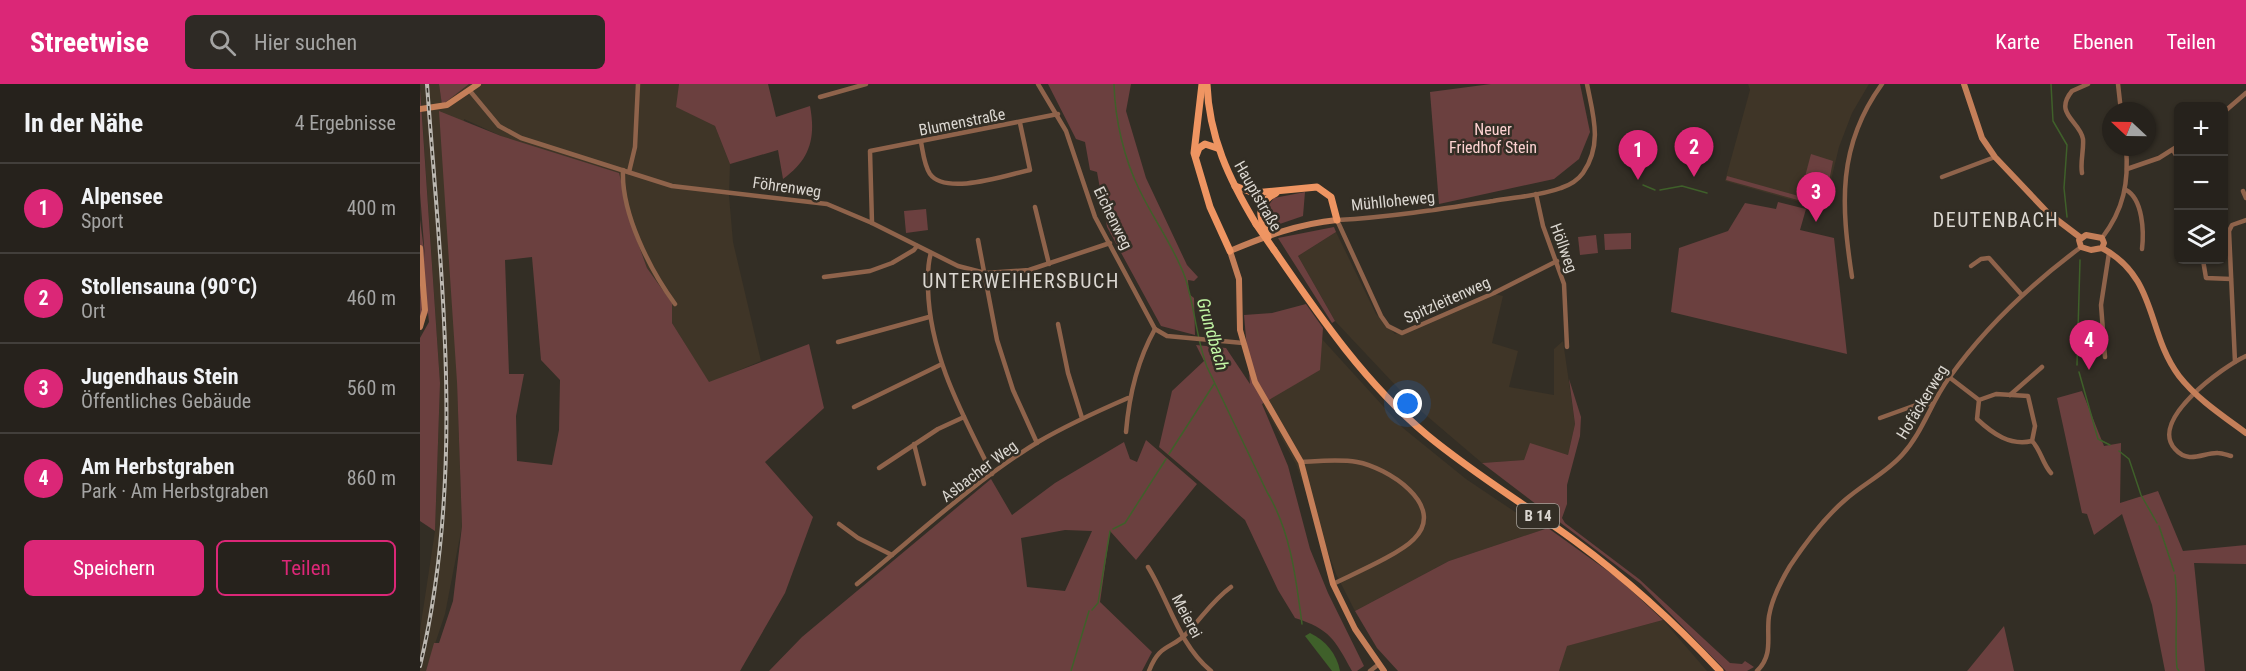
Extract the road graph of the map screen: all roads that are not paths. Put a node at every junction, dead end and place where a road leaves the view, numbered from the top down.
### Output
1 (478, 84) edge
2 (638, 84) edge
3 (866, 84) edge
4 (1038, 84) edge
5 (1202, 84) edge
6 (1207, 84) edge
7 (1587, 84) edge
8 (1882, 84) edge
9 (1964, 84) edge
10 (2088, 84) edge
11 (2118, 84) edge
12 (857, 86) edge
13 (470, 91) junction
14 (2246, 93) edge
15 (820, 98) dead end
16 (2120, 102) edge
17 (2228, 108) edge
18 (420, 109) edge
19 (1058, 114) junction
20 (1020, 123) junction
21 (921, 142) junction
22 (1217, 148) junction
23 (2173, 150) joint
24 (2126, 156) edge
25 (2176, 156) edge
26 (1995, 157) junction
27 (1196, 161) junction
28 (2127, 169) junction
29 (623, 170) junction
30 (629, 172) junction
31 (2082, 173) dead end
32 (1942, 177) dead end
33 (1233, 184) junction
34 (2126, 190) junction
35 (1280, 191) junction
36 (2243, 191) dead end
37 (1536, 194) junction
38 (2246, 198) edge
39 (1035, 207) dead end
40 (1337, 220) junction
41 (2246, 220) edge
42 (1259, 222) junction
43 (872, 223) junction
44 (2081, 238) junction
45 (2102, 238) junction
46 (978, 240) dead end
47 (1110, 243) junction
48 (917, 246) junction
49 (2081, 247) junction
50 (420, 248) edge
51 (2102, 248) junction
52 (2142, 249) dead end
53 (1230, 251) junction
54 (2109, 252) junction
55 (931, 253) junction
56 (1557, 261) junction
57 (1049, 264) junction
58 (2204, 264) edge
59 (1971, 266) dead end
60 (985, 273) junction
61 (824, 277) dead end
62 (1852, 277) dead end
63 (2231, 279) junction
64 (2021, 294) junction
65 (675, 304) dead end
66 (929, 316) junction
67 (1058, 324) dead end
68 (420, 327) edge
69 (1155, 329) junction
70 (838, 342) dead end
71 (1242, 343) junction
72 (1567, 347) dead end
73 (2246, 356) edge
74 (2105, 357) dead end
75 (2235, 362) junction
76 (940, 365) junction
77 (2042, 367) dead end
78 (1949, 377) junction
79 (2195, 393) junction
80 (2010, 396) junction
81 (1128, 398) junction
82 (1979, 400) junction
83 (1932, 405) junction
84 (854, 407) dead end
85 (964, 417) junction
86 (1082, 418) junction
87 (1880, 418) dead end
88 (1126, 432) dead end
89 (2246, 434) edge
90 (2032, 441) junction
91 (1037, 442) junction
92 (914, 444) junction
93 (2231, 456) dead end
94 (1301, 462) junction
95 (879, 468) dead end
96 (2051, 473) dead end
97 (992, 474) junction
98 (924, 484) dead end
99 (839, 524) dead end
100 (892, 555) junction
101 (1148, 567) dead end
102 (857, 584) dead end
103 (1333, 584) junction
104 (1231, 587) dead end
105 (1183, 636) junction
106 (1379, 664) junction
107 (1149, 671) edge
108 (1210, 671) edge
109 (1370, 671) edge
110 (1384, 671) edge
111 (1720, 671) edge
112 (1757, 671) edge

1 - 13 street
2 - 30 street
3 - 12 street
4 - 19 street, Eichenweg
5 - 27 main road
6 - 22 main road, Hauptstraße / B 14
7 - 37 street, Mühlloheweg
8 - 62 street
9 - 26 street
10 - 31 street
11 - 16 street
12 - 15 street
13 - 18 street
13 - 29 street, Föhrenweg
14 - 17 street
19 - 20 street, Blumenstraße
19 - 47 street, Eichenweg
20 - 21 street, Blumenstraße
20 - 21 street
21 - 43 street, Blumenstraße
22 - 27 main road
22 - 33 main road, Hauptstraße / B 14
23 - 25 street
23 - 28 street
24 - 28 street
26 - 32 street
26 - 44 street
27 - 53 main road
28 - 34 street
29 - 30 street, Föhrenweg
29 - 65 street
30 - 43 street, Föhrenweg
33 - 35 main road
33 - 42 main road, Hauptstraße / B 14
34 - 45 street
34 - 52 street
35 - 40 main road
35 - 42 main road
36 - 38 street
37 - 40 street, Mühlloheweg
37 - 56 street, Höllweg
39 - 57 street
40 - 53 street, Mühlloheweg
40 - 56 street, Spitzleitenweg
41 - 63 street
42 - 111 main road, Hauptstraße / B 14, bridge
43 - 48 street, Föhrenweg
44 - 45 street
44 - 49 street
45 - 51 street
46 - 60 street
47 - 57 street, Föhrenweg
47 - 69 street, Eichenweg
48 - 55 street, Föhrenweg
48 - 61 street
49 - 51 street
49 - 64 street, Hofäckerweg
50 - 68 street
51 - 54 street
53 - 71 street
54 - 74 street
54 - 79 street
55 - 60 street, Föhrenweg
55 - 66 street
56 - 72 street, Höllweg
57 - 60 street, Föhrenweg
58 - 63 street
59 - 64 street
60 - 91 street
63 - 75 street
64 - 78 street, Hofäckerweg
66 - 70 street
66 - 76 street
67 - 86 street
69 - 71 street
69 - 81 street
71 - 94 street
73 - 75 street
75 - 79 street
76 - 84 street
76 - 85 street
77 - 80 street
78 - 82 street
78 - 83 street, Hofäckerweg
79 - 89 street
79 - 93 street
80 - 82 street
80 - 90 street
81 - 86 street, Asbacher Weg
81 - 88 street
82 - 90 street
83 - 87 street
83 - 112 street, Hofäckerweg
85 - 92 street
85 - 97 street
86 - 91 street, Asbacher Weg
90 - 96 street
91 - 97 street, Asbacher Weg
92 - 95 street
92 - 98 street
94 - 103 street
94 - 103 street
97 - 100 street, Asbacher Weg
99 - 100 street
100 - 102 street, Asbacher Weg
101 - 105 street, Meierei
103 - 106 street
104 - 105 street
105 - 107 street
105 - 108 street, Meierei
106 - 109 street
106 - 110 street

